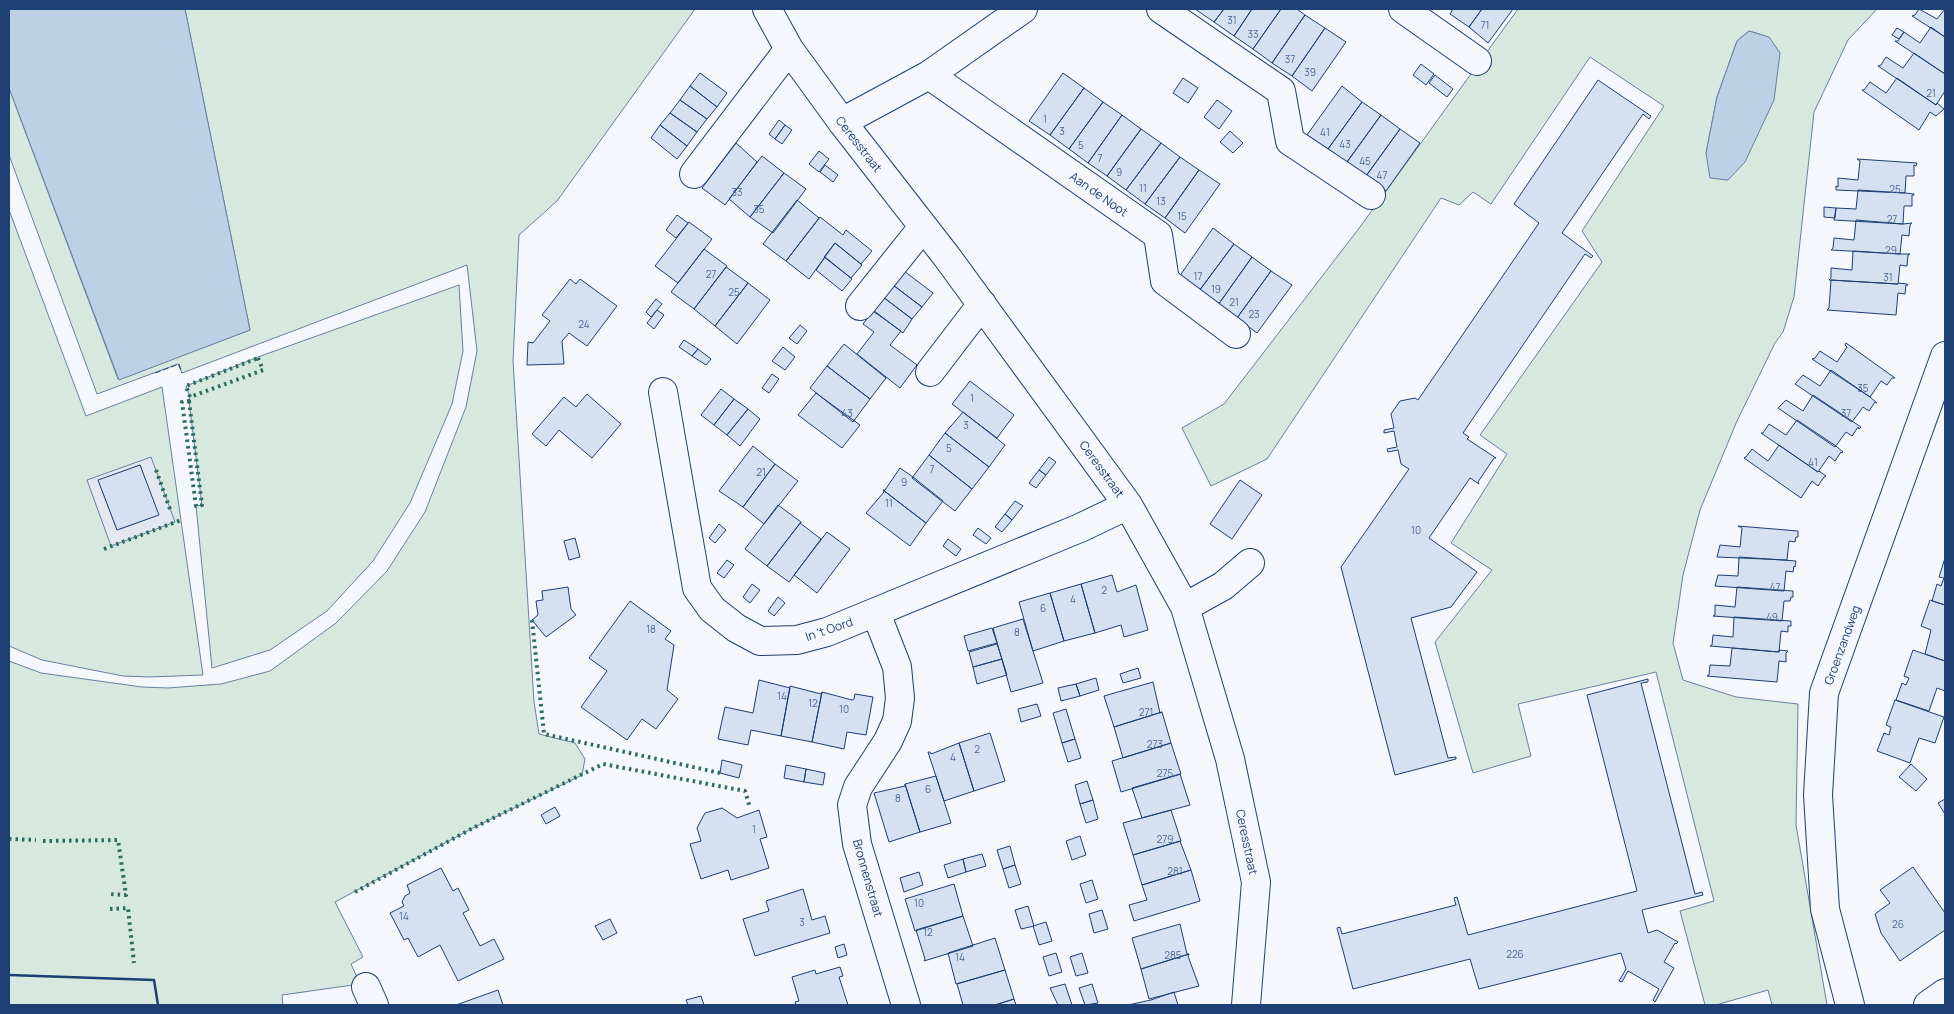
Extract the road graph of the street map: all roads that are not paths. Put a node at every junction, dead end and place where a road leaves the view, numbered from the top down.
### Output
1 (767, 9) edge
2 (1161, 9) edge
3 (1404, 9) edge
4 (1005, 13) edge
5 (789, 49) junction
6 (1477, 61) dead end
7 (929, 76) junction
8 (842, 122) junction
9 (694, 174) dead end
10 (1370, 195) dead end
11 (923, 227) junction
12 (982, 304) junction
13 (860, 306) dead end
14 (1236, 334) dead end
15 (1945, 356) edge
16 (930, 372) dead end
17 (662, 392) dead end
18 (1128, 505) junction
19 (1250, 563) dead end
20 (1185, 607) junction
21 (876, 613) junction
22 (1945, 993) edge
23 (906, 1005) edge
24 (1246, 1005) edge
25 (1850, 1005) edge
26 (1928, 1005) edge

1 - 5 street, Ceresstraat
2 - 10 street
3 - 6 street
4 - 7 street
5 - 8 street, Ceresstraat
5 - 9 street
7 - 8 street
7 - 14 street, Aan de Noot
8 - 11 street, Ceresstraat
11 - 12 street, Ceresstraat
11 - 13 street
12 - 16 street
12 - 18 street, Ceresstraat
15 - 25 street, Groenzandweg
17 - 21 street, In 't Oord
18 - 20 street, Ceresstraat
18 - 21 street, In 't Oord
19 - 20 street
20 - 24 street, Ceresstraat
21 - 23 street, Bronnenstraat
22 - 26 street

